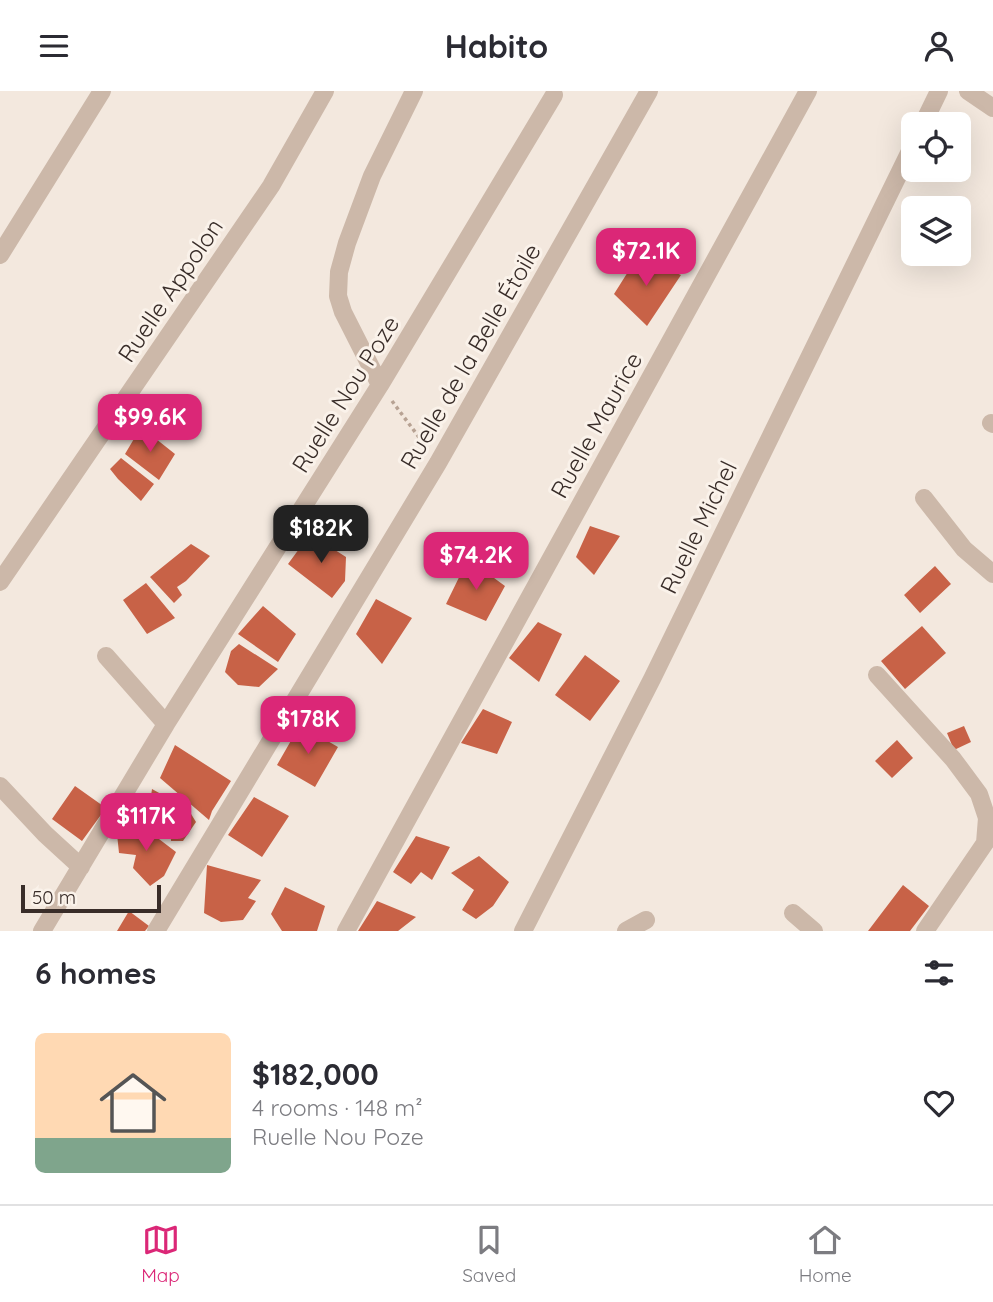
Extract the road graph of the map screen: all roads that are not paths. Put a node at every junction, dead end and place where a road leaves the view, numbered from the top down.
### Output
1 (102, 91) edge
2 (325, 91) edge
3 (414, 91) edge
4 (649, 91) edge
5 (808, 91) edge
6 (939, 91) edge
7 (968, 91) edge
8 (554, 95) dead end
9 (993, 107) edge
10 (929, 112) edge
11 (901, 170) edge
12 (0, 255) edge
13 (380, 385) junction
14 (924, 498) dead end
15 (993, 574) edge
16 (0, 582) edge
17 (106, 656) dead end
18 (877, 675) dead end
19 (166, 724) junction
20 (0, 786) edge
21 (81, 867) junction
22 (793, 913) dead end
23 (646, 920) dead end
24 (43, 931) edge
25 (156, 931) edge
26 (346, 931) edge
27 (523, 931) edge
28 (626, 931) edge
29 (814, 931) edge
30 (925, 931) edge

1 - 12 street
2 - 16 street, Ruelle Appolon
3 - 13 street
4 - 25 street, Ruelle de la Belle Étoile
5 - 26 street, Ruelle Maurice
6 - 10 street
7 - 9 street
8 - 13 street, Ruelle Nou Poze
11 - 27 street, Ruelle Michel
13 - 19 street, Ruelle Nou Poze
14 - 15 street
17 - 19 street
18 - 30 street
19 - 21 street, Ruelle Nou Poze
20 - 21 street
21 - 24 street, Ruelle Nou Poze
22 - 29 street
23 - 28 street

